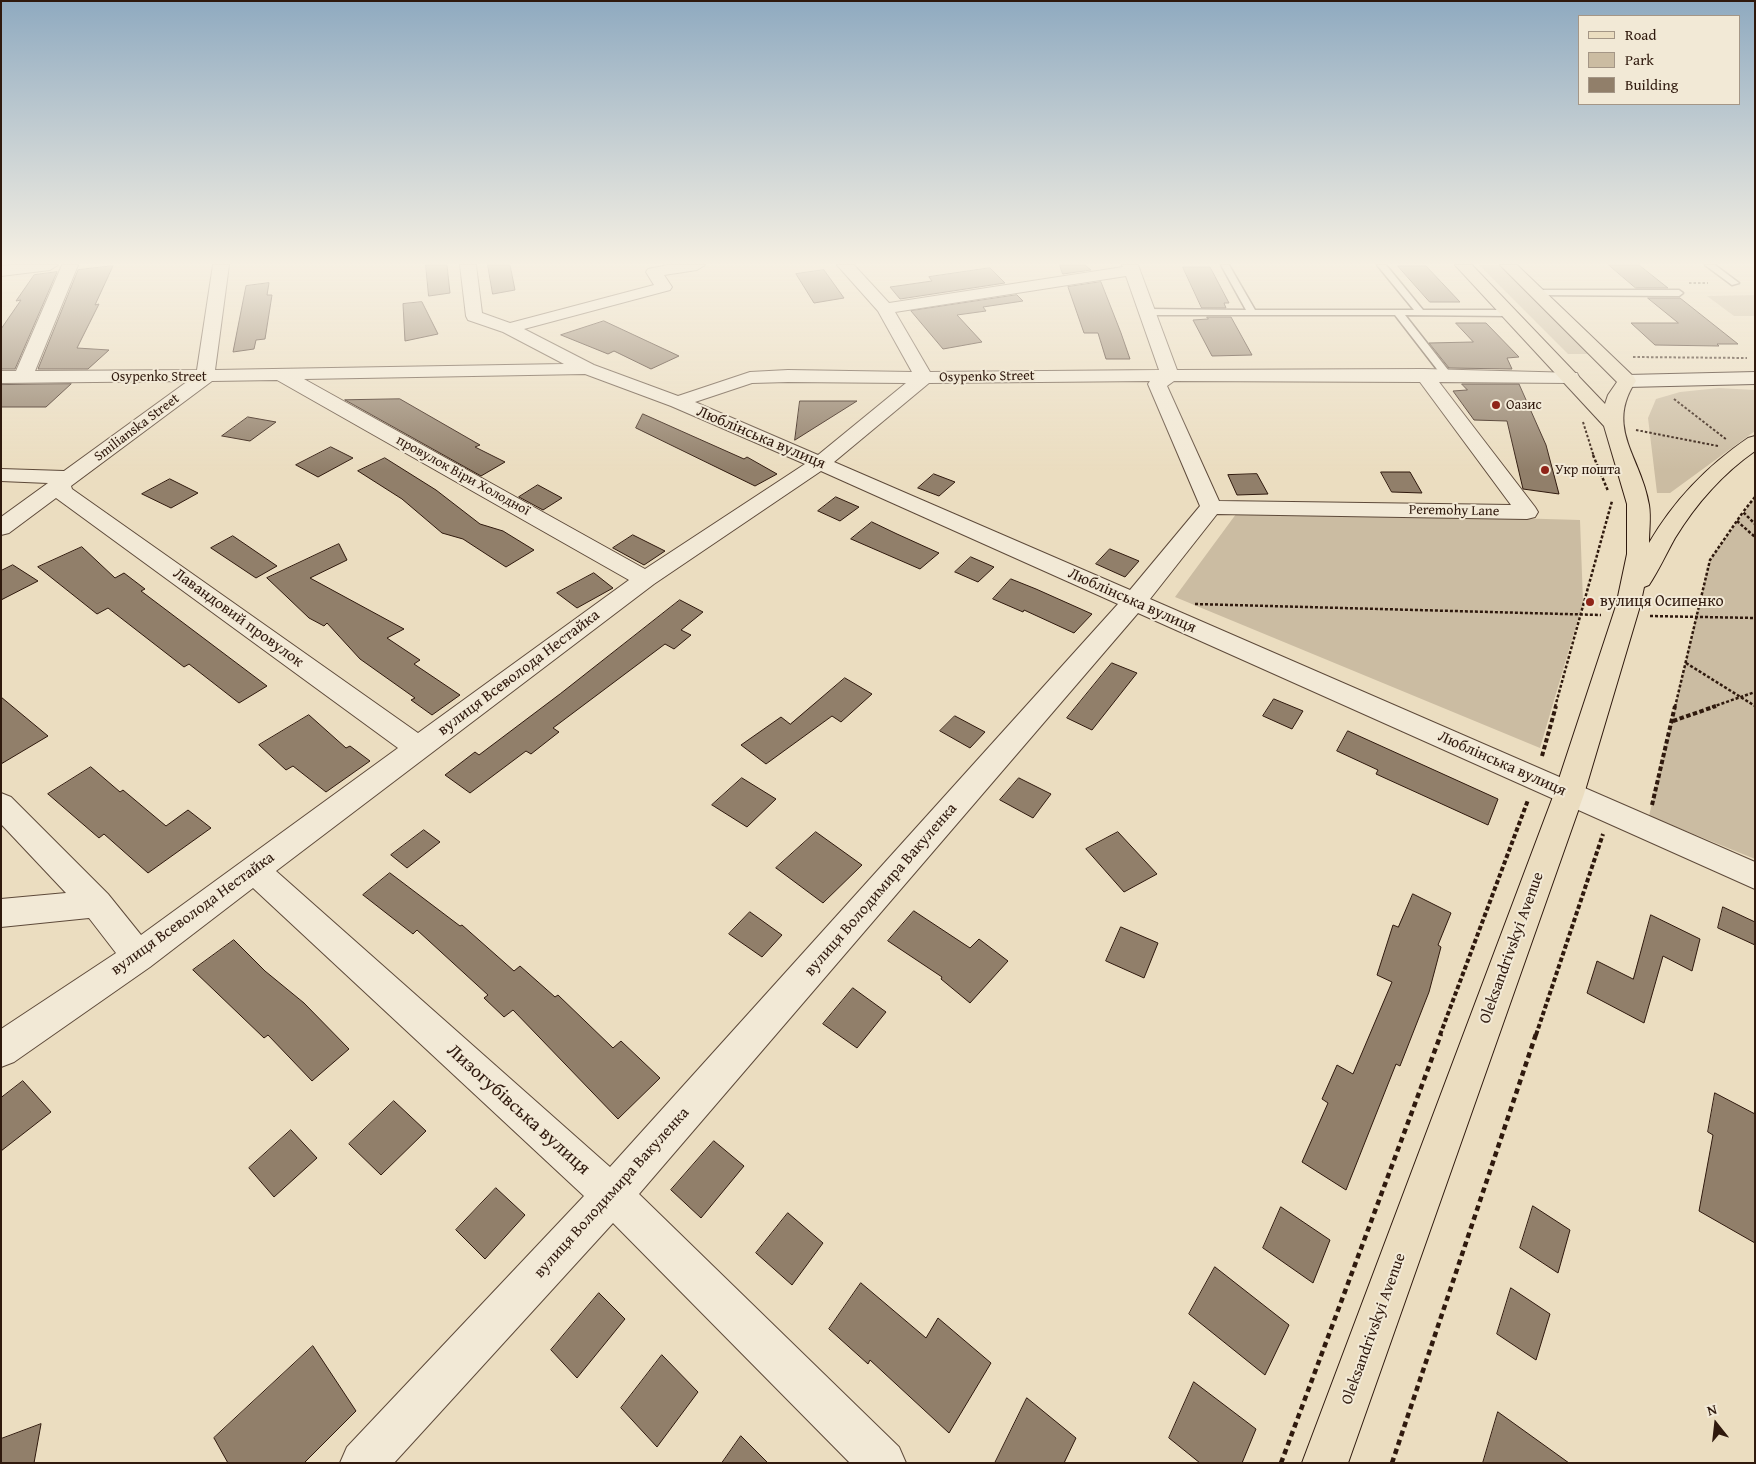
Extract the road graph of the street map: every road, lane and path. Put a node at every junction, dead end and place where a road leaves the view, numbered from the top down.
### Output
1 (41, 333) edge
2 (211, 333) edge
3 (519, 333) edge
4 (899, 333) edge
5 (1155, 333) edge
6 (1414, 333) edge
7 (1529, 333) edge
8 (1578, 333) edge
9 (1633, 358) dead end
10 (1755, 358) edge
11 (588, 369) junction
12 (280, 373) junction
13 (1170, 375) junction
14 (1424, 375) junction
15 (1447, 375) junction
16 (1, 377) edge
17 (23, 377) junction
18 (205, 377) junction
19 (1570, 377) junction
20 (924, 378) junction
21 (1755, 378) edge
22 (1627, 381) junction
23 (1669, 396) dead end
24 (678, 402) junction
25 (1582, 419) dead end
26 (1613, 425) junction
27 (1748, 446) edge
28 (820, 463) junction
29 (1, 475) edge
30 (60, 485) junction
31 (1755, 497) edge
32 (1211, 507) junction
33 (1743, 512) junction
34 (1737, 520) junction
35 (1755, 524) edge
36 (1, 528) edge
37 (1755, 538) edge
38 (646, 579) junction
39 (1134, 602) junction
40 (1192, 604) dead end
41 (1626, 611) junction
42 (1580, 614) junction
43 (1697, 617) junction
44 (1755, 618) edge
45 (1686, 663) junction
46 (1755, 692) edge
47 (1742, 698) junction
48 (1755, 706) edge
49 (1672, 721) junction
50 (418, 748) junction
51 (1535, 779) junction
52 (1569, 794) junction
53 (1, 806) edge
54 (1646, 828) junction
55 (254, 870) junction
56 (1755, 876) edge
57 (97, 904) junction
58 (1, 913) edge
59 (138, 956) junction
60 (1, 1050) edge
61 (612, 1195) junction
62 (363, 1463) edge
63 (883, 1463) edge
64 (1281, 1463) edge
65 (1325, 1463) edge
66 (1392, 1463) edge

1 - 17 street
2 - 18 street
3 - 11 street, Люблінська вулиця
4 - 20 street
5 - 13 street
6 - 15 lane
7 - 19 main road, Oleksandrivskyi Avenue
8 - 22 main road
9 - 10 path
11 - 12 street, Osypenko Street
11 - 24 street, Люблінська вулиця
12 - 18 street, Osypenko Street
12 - 38 street, провулок Віри Холодної
13 - 14 street, Osypenko Street
13 - 20 street, Osypenko Street
13 - 32 street
14 - 15 street, Osypenko Street
14 - 32 street, Peremohy Lane
15 - 19 street, Osypenko Street
16 - 17 street, Osypenko Street
17 - 18 street, Osypenko Street
18 - 30 street, Smilianska Street
19 - 22 main road
19 - 26 main road, Oleksandrivskyi Avenue
20 - 24 street, Osypenko Street
20 - 28 street, вулиця Всеволода Нестайка
21 - 22 street
22 - 26 main road, Oleksandrivskyi Avenue
23 - 27 path
24 - 28 street, Люблінська вулиця
25 - 42 path
26 - 27 path
26 - 41 main road, Oleksandrivskyi Avenue
27 - 41 main road
28 - 38 street, вулиця Всеволода Нестайка
28 - 39 street, Люблінська вулиця
29 - 30 street, Лавандовий провулок
30 - 36 street, Smilianska Street
30 - 50 street, Лавандовий провулок
31 - 33 path
32 - 39 street, вулиця Володимира Вакуленка
33 - 34 path
33 - 35 path
34 - 37 path
34 - 43 path
38 - 50 street, вулиця Всеволода Нестайка
39 - 51 street, Люблінська вулиця
39 - 61 street, вулиця Володимира Вакуленка
40 - 42 path
41 - 42 path
41 - 43 path
41 - 52 main road, Oleksandrivskyi Avenue
42 - 51 path
43 - 44 path
43 - 45 path
45 - 47 path
45 - 49 path
46 - 47 path
47 - 48 path
47 - 49 path
49 - 54 path
50 - 55 street, вулиця Всеволода Нестайка
51 - 52 street, Люблінська вулиця
51 - 64 path
52 - 54 street, Люблінська вулиця
52 - 65 main road, Oleksandrivskyi Avenue
53 - 57 street
54 - 56 street, Люблінська вулиця
54 - 66 path
55 - 59 street, вулиця Всеволода Нестайка
55 - 61 street, Лизогубівська вулиця
57 - 58 street
57 - 59 street
59 - 60 street, вулиця Всеволода Нестайка
61 - 62 street, вулиця Володимира Вакуленка
61 - 63 street, Лизогубівська вулиця

